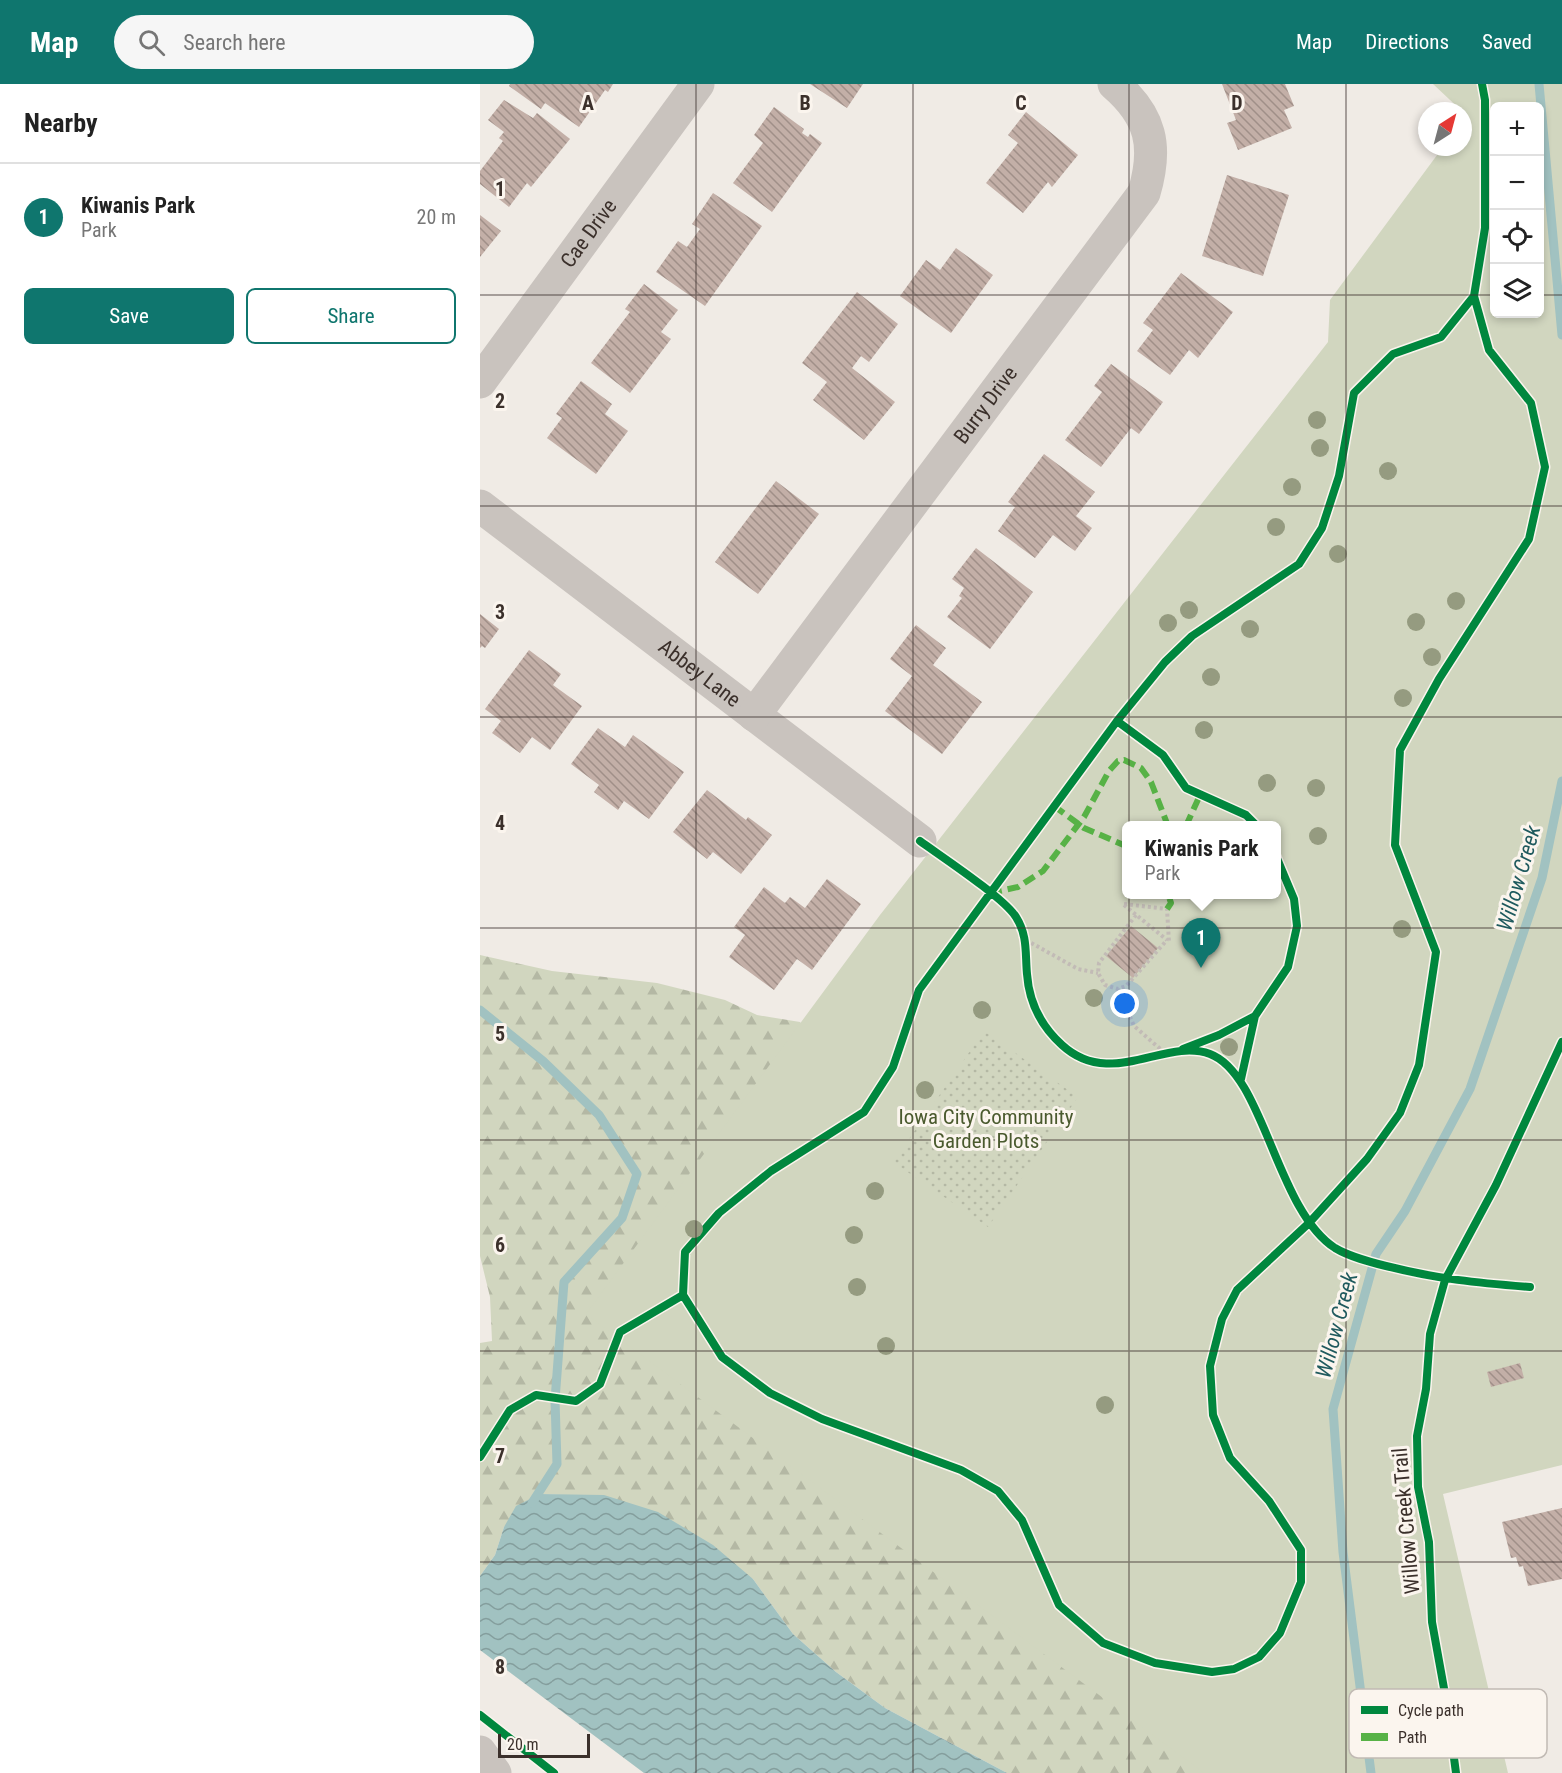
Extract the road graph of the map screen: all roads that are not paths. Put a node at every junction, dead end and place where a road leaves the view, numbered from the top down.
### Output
1 (698, 84) edge
2 (1114, 84) edge
3 (480, 382) edge
4 (480, 506) edge
5 (754, 715) junction
6 (920, 841) dead end
7 (480, 1752) edge
8 (495, 1773) edge

1 - 3 street, Cae Drive
2 - 5 street, Burry Drive
4 - 5 street, Abbey Lane
5 - 6 street, Abbey Lane
7 - 8 street

